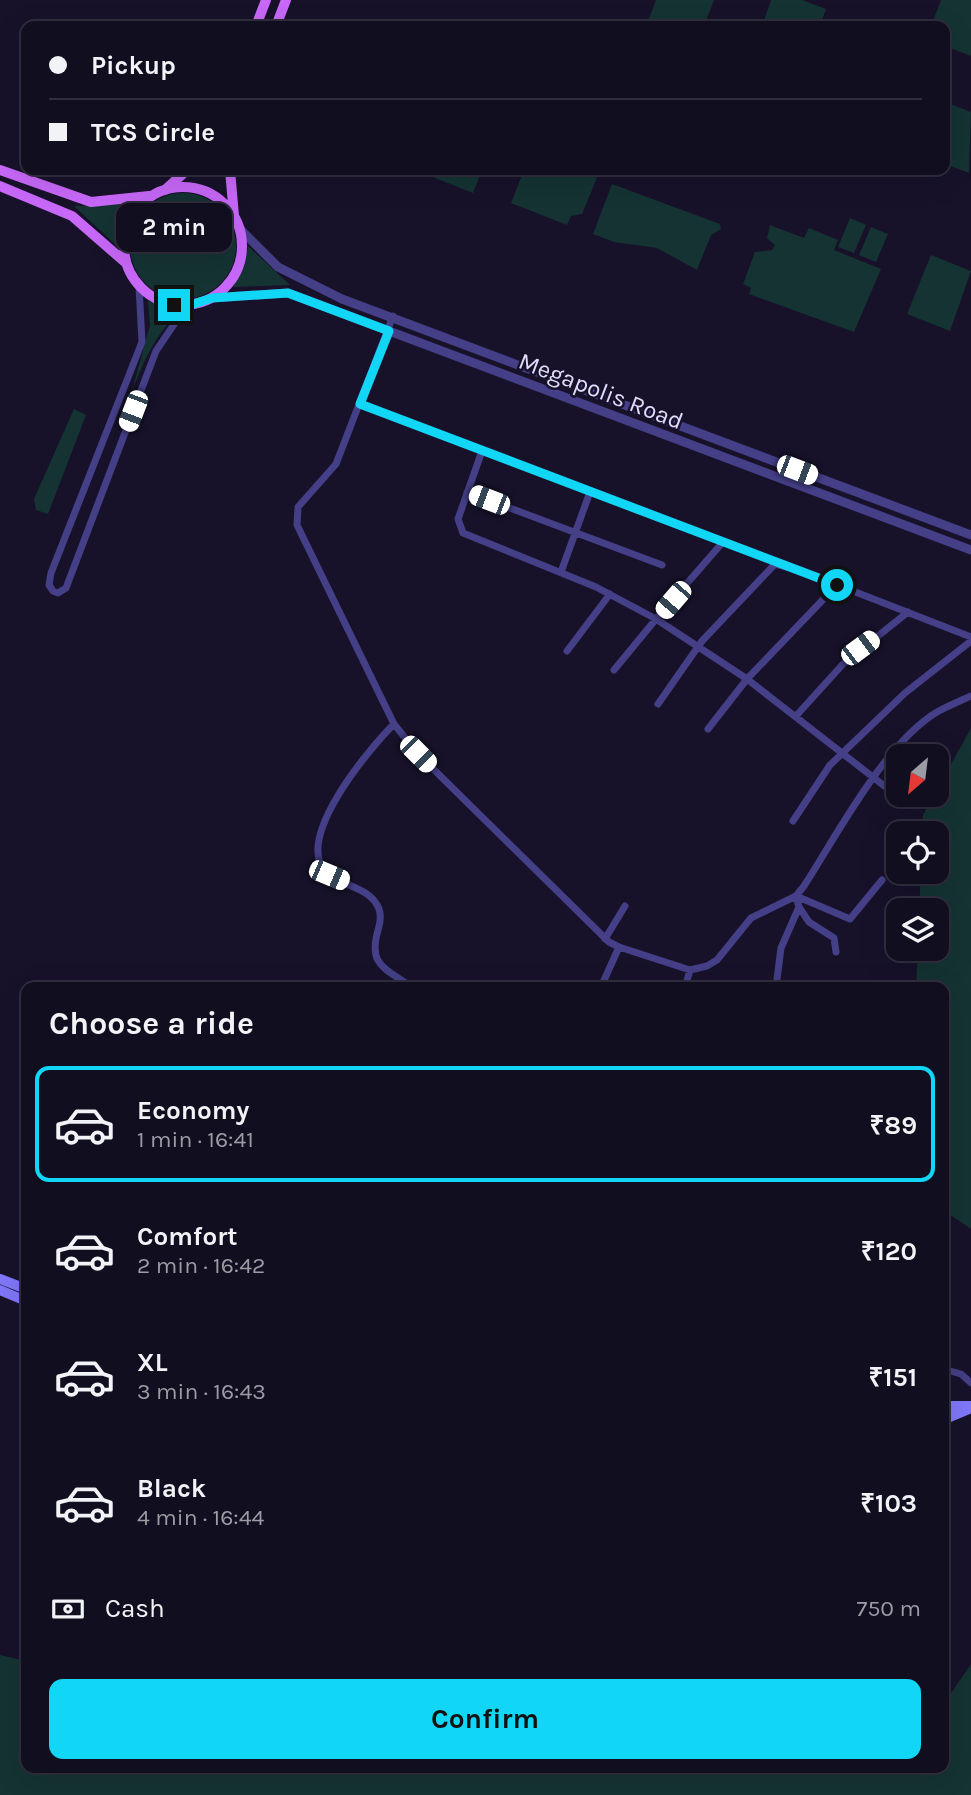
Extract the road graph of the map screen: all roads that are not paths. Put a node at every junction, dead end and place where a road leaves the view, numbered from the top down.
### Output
1 (266, 0) edge
2 (286, 0) edge
3 (258, 21) edge
4 (278, 21) edge
5 (0, 170) edge
6 (182, 175) edge
7 (230, 175) edge
8 (0, 186) edge
9 (165, 190) junction
10 (153, 195) junction
11 (234, 217) junction
12 (240, 229) junction
13 (126, 263) junction
14 (139, 286) junction
15 (212, 298) junction
16 (187, 306) junction
17 (393, 316) junction
18 (389, 331) junction
19 (360, 404) junction
20 (482, 451) junction
21 (467, 492) junction
22 (590, 492) junction
23 (574, 534) junction
24 (971, 535) edge
25 (723, 542) junction
26 (971, 550) edge
27 (662, 565) dead end
28 (784, 565) junction
29 (561, 572) junction
30 (837, 585) junction
31 (610, 594) junction
32 (908, 612) junction
33 (656, 619) junction
34 (971, 639) edge
35 (700, 647) junction
36 (567, 651) dead end
37 (614, 670) dead end
38 (747, 679) junction
39 (971, 696) edge
40 (658, 704) dead end
41 (796, 716) junction
42 (394, 724) junction
43 (708, 729) dead end
44 (844, 752) junction
45 (875, 777) junction
46 (886, 786) edge
47 (793, 821) dead end
48 (882, 880) dead end
49 (796, 896) junction
50 (625, 906) dead end
51 (799, 908) junction
52 (606, 939) junction
53 (619, 947) junction
54 (836, 952) dead end
55 (690, 970) junction
56 (405, 982) edge
57 (603, 982) edge
58 (687, 982) edge
59 (777, 982) edge
60 (0, 1279) edge
61 (21, 1287) edge
62 (0, 1290) edge
63 (21, 1299) edge
64 (949, 1371) edge
65 (971, 1383) edge
66 (949, 1406) edge
67 (971, 1407) edge
68 (949, 1417) edge

1 - 3 main road
2 - 4 main road
5 - 10 main road
6 - 9 main road
7 - 11 main road
8 - 13 main road
9 - 10 main road
9 - 11 main road
10 - 13 main road
11 - 12 main road
12 - 15 main road
12 - 17 street, Megapolis Road
13 - 14 main road
14 - 16 main road
14 - 16 street
15 - 16 main road
15 - 18 street, Megapolis Road
17 - 18 street
17 - 24 street, Megapolis Road
18 - 19 street
18 - 26 street, Megapolis Road
19 - 20 street
19 - 42 street
20 - 21 street
20 - 22 street
21 - 23 street
21 - 29 street
22 - 23 street
22 - 25 street
23 - 27 street
23 - 29 street
25 - 28 street
25 - 33 street
28 - 30 street
28 - 35 street
29 - 31 street
30 - 32 street
30 - 38 street
31 - 33 street
31 - 36 street
32 - 34 street
32 - 41 street
33 - 35 street
33 - 37 street
34 - 44 street
35 - 38 street
35 - 40 street
38 - 41 street
38 - 43 street
39 - 45 street
41 - 44 street
42 - 52 street
42 - 56 street
44 - 45 street
44 - 47 street
45 - 46 street
45 - 49 street
48 - 49 street
49 - 51 street
49 - 55 street
50 - 52 street
51 - 54 street
51 - 59 street
52 - 53 street
53 - 55 street
53 - 57 street
55 - 58 street
60 - 61 main road
62 - 63 main road
64 - 65 street
66 - 67 main road
67 - 68 main road

